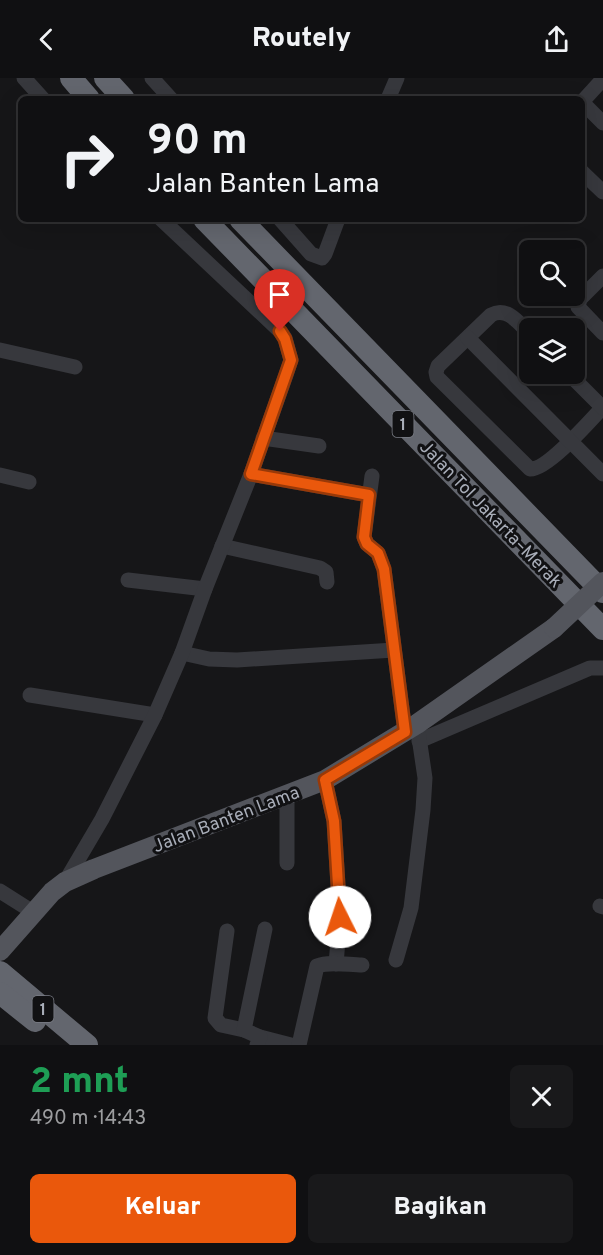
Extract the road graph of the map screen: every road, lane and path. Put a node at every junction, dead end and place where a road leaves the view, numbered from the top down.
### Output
1 (24, 78) edge
2 (70, 78) edge
3 (105, 78) edge
4 (152, 78) edge
5 (397, 78) edge
6 (603, 79) edge
7 (41, 96) edge
8 (87, 96) edge
9 (121, 96) edge
10 (168, 96) edge
11 (389, 96) edge
12 (585, 99) edge
13 (585, 105) edge
14 (603, 123) edge
15 (585, 175) edge
16 (603, 192) edge
17 (164, 222) edge
18 (207, 222) edge
19 (243, 222) edge
20 (283, 222) edge
21 (337, 222) edge
22 (603, 276) edge
23 (519, 324) edge
24 (603, 333) edge
25 (468, 338) junction
26 (0, 350) edge
27 (75, 367) dead end
28 (579, 384) edge
29 (603, 407) edge
30 (262, 438) junction
31 (570, 442) junction
32 (320, 446) dead end
33 (251, 474) junction
34 (603, 474) edge
35 (0, 476) edge
36 (372, 476) dead end
37 (29, 482) dead end
38 (369, 495) junction
39 (222, 546) junction
40 (128, 580) dead end
41 (327, 582) dead end
42 (603, 582) edge
43 (205, 589) junction
44 (603, 592) edge
45 (603, 629) edge
46 (394, 650) junction
47 (182, 653) junction
48 (603, 668) edge
49 (30, 695) dead end
50 (155, 715) junction
51 (414, 732) junction
52 (325, 780) junction
53 (288, 796) junction
54 (287, 863) dead end
55 (65, 882) junction
56 (0, 891) edge
57 (33, 912) junction
58 (265, 929) dead end
59 (227, 931) dead end
60 (0, 951) edge
61 (396, 960) dead end
62 (336, 964) junction
63 (362, 965) dead end
64 (0, 972) edge
65 (0, 993) edge
66 (244, 1030) junction
67 (259, 1041) edge
68 (64, 1045) edge
69 (87, 1045) edge
70 (291, 1045) edge
71 (299, 1045) edge

1 - 7 street
2 - 8 highway
3 - 9 highway
4 - 10 street
5 - 11 street
6 - 12 street
13 - 14 street
15 - 16 street
17 - 30 street
18 - 45 highway, Jalan Tol Jakarta–Merak / 1
19 - 44 highway, Jalan Tol Jakarta–Merak / 1
20 - 21 street
22 - 24 street
23 - 25 street
25 - 31 street
25 - 31 street
26 - 27 street
28 - 29 street
29 - 31 street
30 - 32 street
30 - 33 street
31 - 34 street
33 - 38 street
33 - 39 street
35 - 37 street
36 - 38 street
38 - 46 street
39 - 41 street
39 - 43 street
40 - 43 street
42 - 51 main road, Jalan Banten Lama, bridge
43 - 47 street
46 - 47 street
46 - 51 street
47 - 50 street
48 - 51 street
49 - 50 street
50 - 55 street
51 - 52 main road, Jalan Banten Lama
51 - 61 street
52 - 53 main road, Jalan Banten Lama
52 - 62 street
53 - 54 street
53 - 55 main road, Jalan Banten Lama
55 - 57 main road, Jalan Banten Lama
56 - 57 street
57 - 60 main road, Jalan Banten Lama
58 - 66 street
59 - 66 street
62 - 63 street
62 - 71 street
64 - 69 highway, 1
65 - 68 highway, 1
66 - 67 street
67 - 70 street

